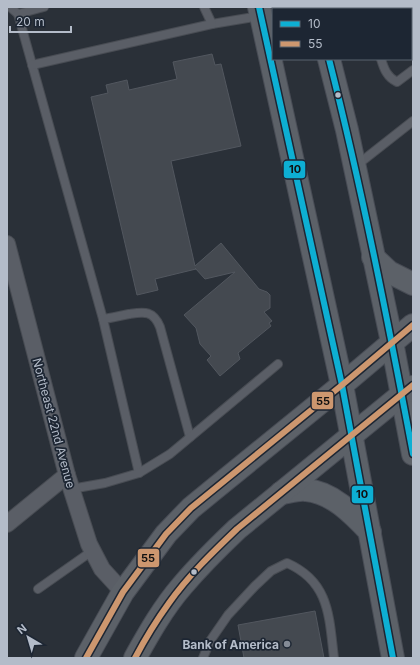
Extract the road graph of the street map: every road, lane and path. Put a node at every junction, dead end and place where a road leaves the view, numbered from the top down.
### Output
1 (10, 7) edge
2 (44, 7) edge
3 (204, 7) edge
4 (260, 11) edge
5 (18, 14) junction
6 (212, 24) junction
7 (329, 60) edge
8 (381, 60) edge
9 (32, 65) junction
10 (413, 70) edge
11 (413, 121) edge
12 (355, 167) junction
13 (7, 244) edge
14 (374, 257) junction
15 (413, 284) edge
16 (103, 319) junction
17 (413, 325) edge
18 (392, 342) junction
19 (278, 364) dead end
20 (342, 385) junction
21 (407, 389) edge
22 (352, 435) junction
23 (190, 437) junction
24 (413, 454) edge
25 (139, 472) junction
26 (69, 482) junction
27 (281, 493) junction
28 (7, 524) edge
29 (370, 532) junction
30 (92, 551) junction
31 (38, 589) dead end
32 (123, 592) junction
33 (86, 658) edge
34 (135, 658) edge
35 (202, 658) edge
36 (334, 658) edge
37 (393, 658) edge

1 - 5 lane
2 - 5 lane
3 - 6 lane
4 - 6 lane
4 - 20 main road
5 - 9 lane
6 - 9 lane
7 - 12 main road
8 - 10 lane
9 - 16 lane
11 - 12 lane
12 - 14 main road
13 - 26 street, Northeast 22nd Avenue
14 - 15 main road
14 - 18 main road
16 - 23 lane
16 - 25 lane
17 - 18 main road
18 - 20 main road
18 - 21 main road
19 - 23 lane
20 - 22 main road
20 - 32 main road
21 - 22 main road
21 - 24 main road
22 - 27 main road
22 - 29 main road
23 - 25 lane
25 - 26 lane
26 - 28 street
26 - 30 street, Northeast 22nd Avenue
27 - 29 main road
27 - 34 main road
29 - 37 main road
30 - 31 lane
30 - 32 street, Northeast 22nd Avenue
32 - 33 main road
35 - 36 lane

